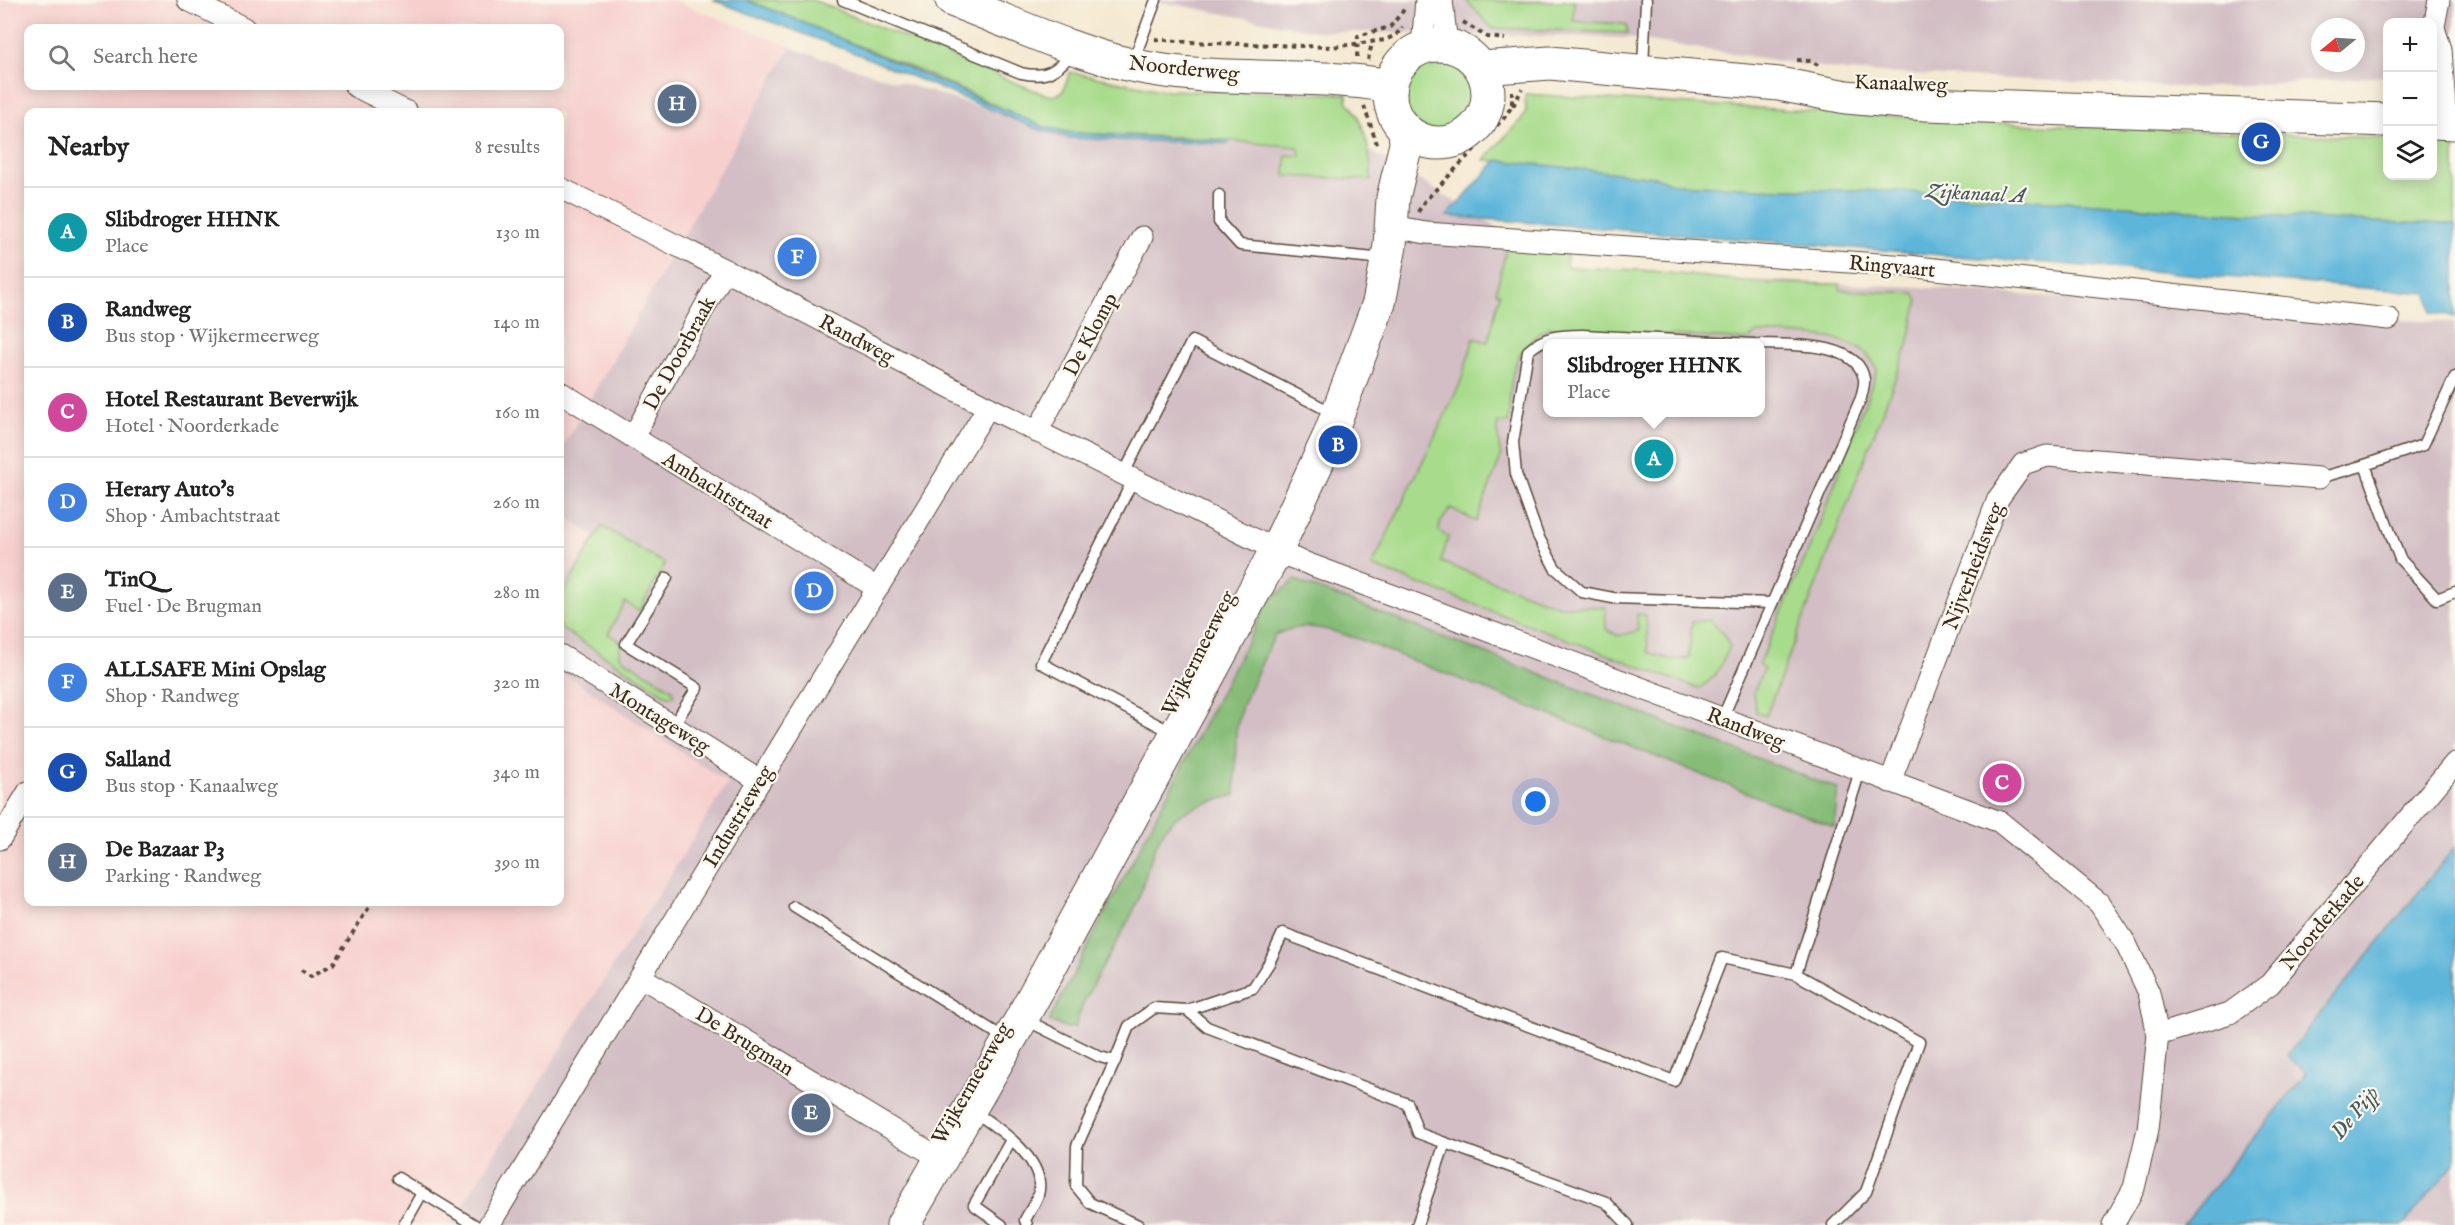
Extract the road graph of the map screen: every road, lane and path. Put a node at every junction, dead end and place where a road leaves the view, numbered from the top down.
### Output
1 (188, 0) edge
2 (843, 0) edge
3 (952, 0) edge
4 (1156, 0) edge
5 (1646, 0) edge
6 (2439, 0) edge
7 (2436, 18) edge
8 (1430, 21) edge
9 (236, 24) edge
10 (1516, 40) dead end
11 (2437, 40) edge
12 (1372, 43) junction
13 (1359, 44) junction
14 (1077, 49) junction
15 (1137, 51) junction
16 (1787, 59) dead end
17 (1591, 67) junction
18 (1481, 68) junction
19 (1642, 71) junction
20 (1826, 71) dead end
21 (1368, 89) junction
22 (363, 90) edge
23 (1488, 104) junction
24 (399, 108) edge
25 (2383, 120) edge
26 (2444, 122) edge
27 (1405, 130) junction
28 (1441, 144) junction
29 (1379, 155) dead end
30 (564, 191) edge
31 (1219, 195) dead end
32 (1393, 227) junction
33 (1142, 237) dead end
34 (1388, 260) junction
35 (725, 270) junction
36 (2389, 319) dead end
37 (1544, 339) edge
38 (1658, 339) edge
39 (1543, 340) edge
40 (1765, 344) edge
41 (2455, 377) edge
42 (564, 394) edge
43 (988, 407) junction
44 (1338, 415) junction
45 (1037, 432) junction
46 (633, 437) junction
47 (2365, 465) junction
48 (1128, 478) junction
49 (2319, 478) joint
50 (1276, 551) junction
51 (667, 578) dead end
52 (877, 588) junction
53 (2455, 592) edge
54 (1772, 603) junction
55 (564, 658) edge
56 (1722, 719) junction
57 (673, 726) junction
58 (1176, 735) junction
59 (2455, 764) edge
60 (1860, 771) junction
61 (760, 781) junction
62 (1890, 782) junction
63 (24, 799) edge
64 (0, 838) edge
65 (370, 906) edge
66 (794, 907) dead end
67 (352, 920) dead end
68 (358, 924) junction
69 (301, 970) dead end
70 (1796, 974) junction
71 (641, 977) junction
72 (1187, 1010) junction
73 (1016, 1030) junction
74 (2158, 1035) junction
75 (1115, 1061) junction
76 (970, 1109) junction
77 (1011, 1140) junction
78 (1444, 1143) junction
79 (940, 1162) junction
80 (398, 1178) dead end
81 (422, 1193) junction
82 (1024, 1224) edge
83 (404, 1225) edge
84 (475, 1225) edge
85 (489, 1225) edge
86 (903, 1225) edge
87 (1002, 1225) edge
88 (1138, 1225) edge
89 (1417, 1225) edge
90 (1628, 1225) edge
91 (1833, 1225) edge
92 (2113, 1225) edge

1 - 9 street
2 - 14 lane
3 - 14 main road, Noorderweg
4 - 15 lane
5 - 19 lane
6 - 7 street
8 - 10 path
8 - 12 path, Noorderweg
8 - 13 path
8 - 18 main road
8 - 21 main road
11 - 26 street
12 - 13 path, Noorderweg
12 - 21 path
13 - 15 path, Noorderweg
13 - 21 path
14 - 15 main road, Noorderweg
15 - 21 main road, Noorderweg
16 - 20 path, Kanaalweg
17 - 18 main road, Kanaalweg
17 - 19 main road, Kanaalweg
17 - 23 main road, Kanaalweg
18 - 23 main road
19 - 25 main road, Kanaalweg
21 - 27 main road
21 - 29 path
22 - 24 street
23 - 28 main road
27 - 28 main road
27 - 32 main road, Wijkermeerweg
28 - 32 main road, Wijkermeerweg
30 - 35 street, Randweg
31 - 34 lane
32 - 34 main road, Wijkermeerweg
32 - 36 street, Ringvaart
33 - 45 street, De Klomp
34 - 44 main road, Wijkermeerweg
35 - 43 street, Randweg
35 - 46 street, De Doorbraak
37 - 38 lane
39 - 54 lane
40 - 54 lane
41 - 47 lane
42 - 46 street, Ambachtstraat
43 - 45 street, Randweg
43 - 52 street, Industrieweg
44 - 48 lane
44 - 50 main road, Wijkermeerweg
45 - 48 street, Randweg
46 - 52 street, Ambachtstraat
47 - 49 lane
47 - 53 lane
48 - 50 street, Randweg
48 - 58 lane
49 - 62 street, Nijverheidsweg
50 - 56 street, Randweg
50 - 58 main road, Wijkermeerweg
51 - 57 lane
52 - 61 street, Industrieweg
54 - 56 lane
55 - 57 street, Montageweg
56 - 60 street, Randweg
57 - 61 street, Montageweg
58 - 73 main road, Wijkermeerweg
59 - 74 street, Noorderkade
60 - 62 street, Randweg
60 - 70 lane
61 - 71 street, Industrieweg
62 - 74 street
63 - 64 street
65 - 68 path
66 - 73 lane
67 - 68 path
68 - 69 path
70 - 72 lane
70 - 91 lane
71 - 79 street, De Brugman
71 - 85 street, Industrieweg
72 - 75 lane
72 - 78 lane
73 - 75 lane
73 - 76 main road, Wijkermeerweg
74 - 92 street
75 - 88 lane
76 - 77 lane
76 - 79 main road, Wijkermeerweg
77 - 82 lane
77 - 87 lane
78 - 89 lane
78 - 90 lane
79 - 86 main road, Wijkermeerweg
80 - 81 lane
81 - 83 lane
81 - 84 lane

